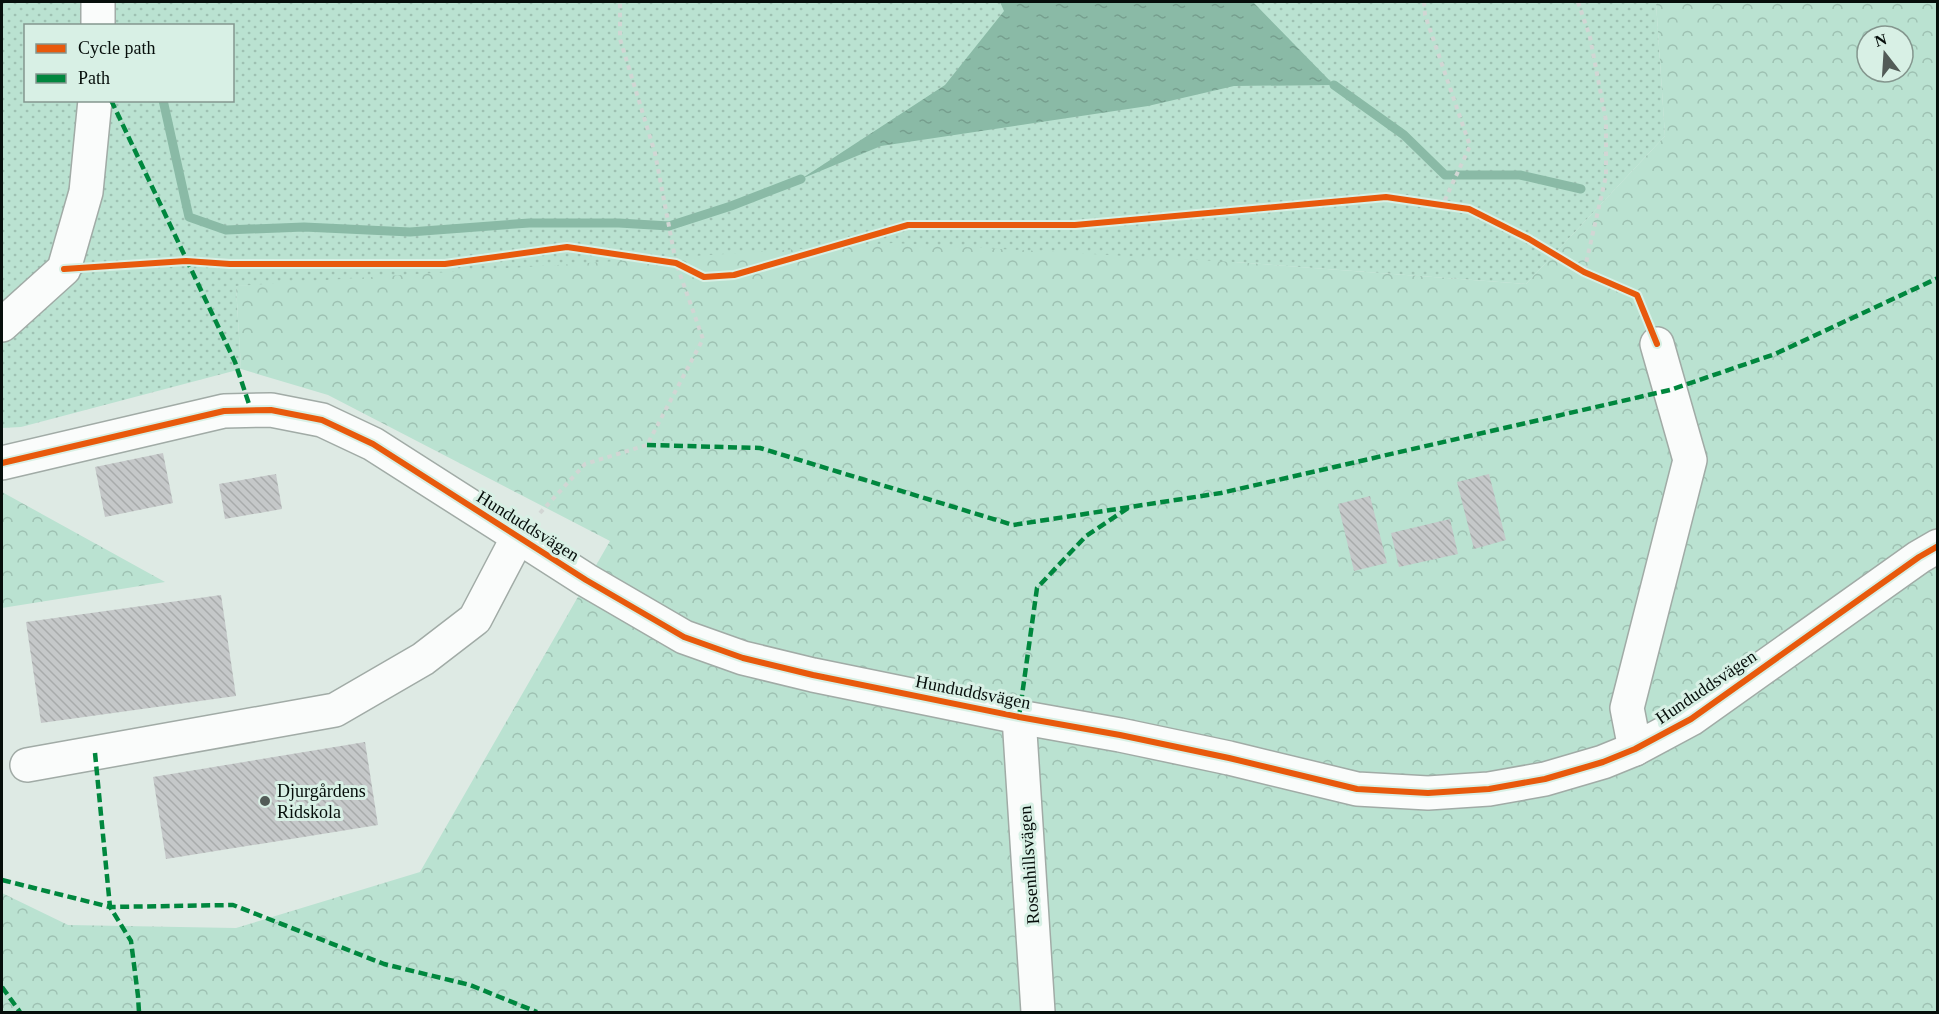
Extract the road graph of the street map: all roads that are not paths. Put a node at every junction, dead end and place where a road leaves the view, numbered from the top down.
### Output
1 (98, 2) edge
2 (98, 24) edge
3 (95, 102) edge
4 (2, 325) edge
5 (1657, 344) dead end
6 (2, 464) edge
7 (518, 537) junction
8 (1938, 546) edge
9 (1019, 717) junction
10 (1635, 748) junction
11 (27, 765) dead end
12 (1038, 1012) edge

1 - 2 street
3 - 4 street
5 - 10 street
6 - 7 street, Hunduddsvägen
7 - 9 street, Hunduddsvägen
7 - 11 street, Hunduddsvägen
8 - 10 street, Hunduddsvägen
9 - 10 street, Hunduddsvägen
9 - 12 street, Rosenhillsvägen

